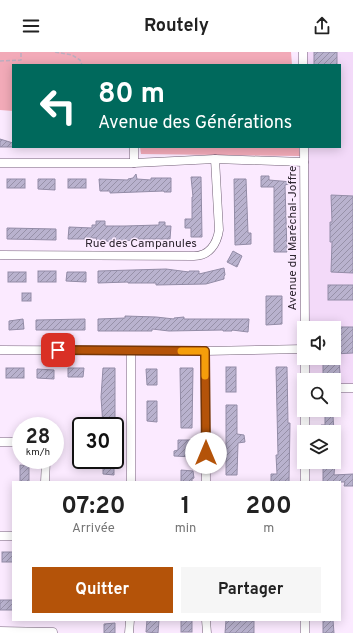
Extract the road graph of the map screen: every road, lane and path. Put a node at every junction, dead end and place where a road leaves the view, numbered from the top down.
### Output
1 (21, 52) edge
2 (55, 52) edge
3 (303, 52) edge
4 (0, 60) edge
5 (82, 64) edge
6 (303, 64) edge
7 (134, 148) edge
8 (304, 148) edge
9 (215, 159) junction
10 (304, 162) junction
11 (134, 163) junction
12 (0, 164) edge
13 (0, 255) edge
14 (305, 321) edge
15 (297, 349) edge
16 (0, 350) edge
17 (131, 350) junction
18 (205, 351) junction
19 (341, 388) edge
20 (353, 388) edge
21 (0, 442) edge
22 (12, 442) edge
23 (46, 469) edge
24 (305, 469) edge
25 (45, 481) edge
26 (131, 481) edge
27 (206, 481) edge
28 (305, 481) edge
29 (0, 536) edge
30 (12, 536) edge
31 (130, 621) edge
32 (206, 621) edge
33 (305, 621) edge
34 (0, 631) edge
35 (53, 633) edge
36 (129, 633) edge
37 (206, 633) edge
38 (305, 633) edge

1 - 4 path
2 - 5 path
3 - 6 street
7 - 11 street
8 - 10 street, Avenue du Maréchal-Joffre
9 - 10 street
9 - 11 street
9 - 13 street, Rue des Campanules
10 - 14 street, Avenue du Maréchal-Joffre
11 - 12 street
15 - 18 street
16 - 17 street
17 - 18 street
17 - 26 street
18 - 27 street
19 - 20 street
21 - 22 street
23 - 25 street
24 - 28 street
29 - 30 street
31 - 36 street
32 - 37 street
33 - 38 street
34 - 35 street

